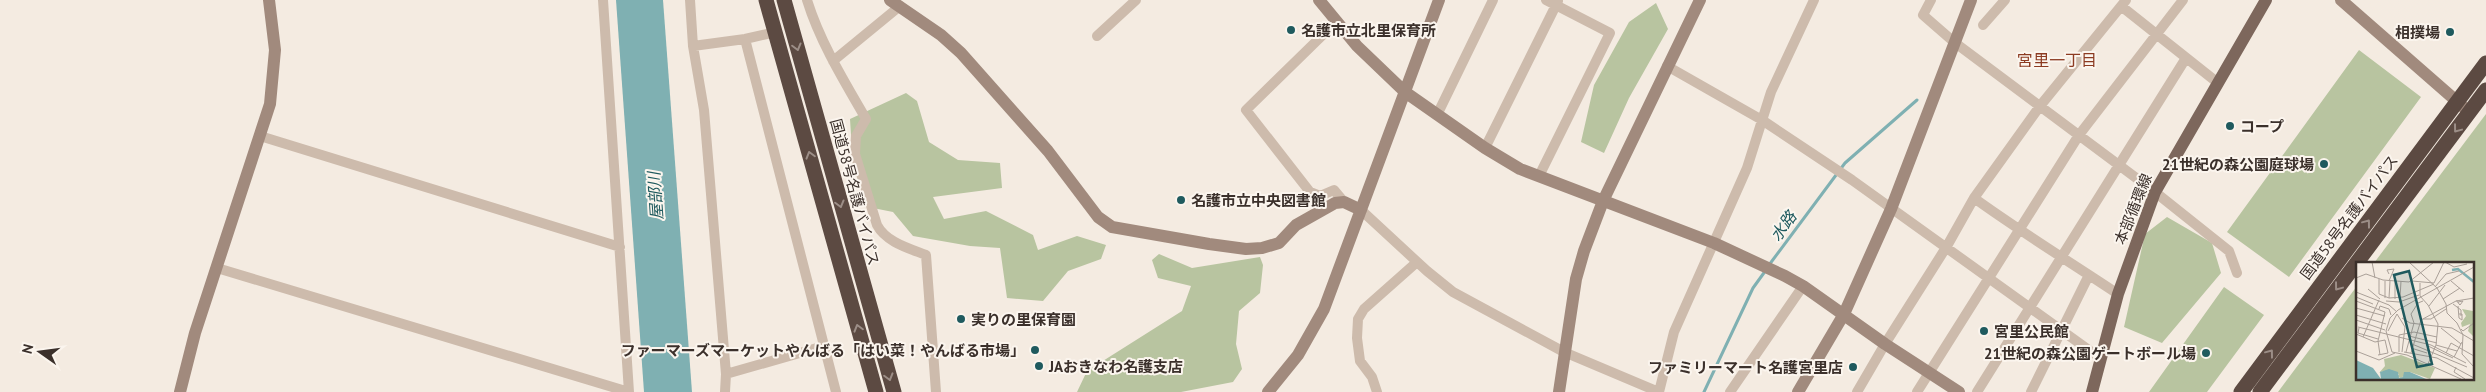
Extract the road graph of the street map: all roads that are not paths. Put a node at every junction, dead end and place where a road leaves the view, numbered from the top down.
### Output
1 (269, 0) edge
2 (603, 0) edge
3 (690, 0) edge
4 (766, 0) edge
5 (784, 0) edge
6 (807, 0) edge
7 (1136, 0) edge
8 (1320, 0) edge
9 (1439, 0) edge
10 (1493, 0) edge
11 (1546, 0) edge
12 (1700, 0) edge
13 (1814, 0) edge
14 (1931, 0) edge
15 (1971, 0) edge
16 (2005, 0) edge
17 (2183, 0) edge
18 (2266, 0) edge
19 (2341, 0) edge
20 (895, 3) edge
21 (1558, 3) edge
22 (2124, 3) edge
23 (1336, 22) junction
24 (1982, 25) dead end
25 (776, 32) junction
26 (2157, 34) junction
27 (1097, 36) dead end
28 (745, 39) junction
29 (1954, 42) junction
30 (693, 46) junction
31 (2186, 58) junction
32 (833, 61) junction
33 (2486, 63) edge
34 (1667, 66) junction
35 (2218, 84) junction
36 (2486, 90) edge
37 (1406, 92) junction
38 (2458, 102) junction
39 (2040, 106) junction
40 (2469, 112) junction
41 (1437, 115) junction
42 (1762, 120) junction
43 (2079, 135) junction
44 (260, 136) junction
45 (1485, 148) junction
46 (2120, 166) junction
47 (1539, 176) junction
48 (2155, 192) junction
49 (1974, 198) junction
50 (1603, 201) junction
51 (1344, 202) junction
52 (1890, 208) junction
53 (1361, 210) junction
54 (2018, 230) junction
55 (1714, 243) junction
56 (1947, 246) junction
57 (620, 247) junction
58 (2063, 256) junction
59 (1417, 262) junction
60 (2357, 262) edge
61 (2356, 263) edge
62 (216, 268) junction
63 (2237, 274) dead end
64 (2090, 275) junction
65 (1990, 278) junction
66 (1804, 286) junction
67 (2118, 294) junction
68 (2029, 307) junction
69 (1844, 314) junction
70 (2060, 330) junction
71 (1885, 344) junction
72 (824, 346) junction
73 (1564, 352) junction
74 (2100, 358) junction
75 (1929, 371) junction
76 (726, 374) junction
77 (180, 392) edge
78 (630, 392) edge
79 (725, 392) edge
80 (836, 392) edge
81 (876, 392) edge
82 (894, 392) edge
83 (936, 392) edge
84 (1268, 392) edge
85 (1377, 392) edge
86 (1559, 392) edge
87 (1659, 392) edge
88 (1730, 392) edge
89 (1798, 392) edge
90 (1857, 392) edge
91 (1917, 392) edge
92 (1959, 392) edge
93 (1977, 392) edge
94 (2031, 392) edge
95 (2092, 392) edge
96 (2240, 392) edge
97 (2260, 392) edge

1 - 44 street
2 - 57 street
3 - 30 street
4 - 25 highway
5 -> 82 highway, 国道58号名護バイパス
6 - 32 street
7 - 27 street
8 - 23 street
9 - 37 street
10 - 41 street
11 - 21 street
12 - 34 street
13 - 42 street
14 - 29 street
15 - 29 street
16 - 24 street
17 - 26 street
18 - 35 main road, 本部循環線
19 - 38 street
20 - 32 street
20 - 51 street
21 - 45 street
21 - 47 street
22 - 26 street
22 - 39 street
23 - 37 street
23 - 51 street
25 - 28 street
81 -> 25 highway
26 - 31 street
26 - 43 street
28 - 30 street
28 - 72 street
29 - 39 street
29 - 52 street
30 - 76 street
31 - 35 street
31 - 46 street
32 - 83 street
33 - 38 highway, 国道58号名護バイパス
34 - 42 street
34 - 50 street
35 - 48 main road, 本部循環線
36 - 40 highway
37 - 41 street
37 - 53 street
38 - 40 street
96 -> 38 highway, 国道58号名護バイパス
39 - 43 street
39 - 49 street
40 -> 60 highway
41 - 45 street
42 - 52 street
42 - 55 street
43 - 46 street
43 - 54 street
44 - 57 street
44 - 62 street
45 - 47 street
46 - 48 street
46 - 58 street
47 - 50 street
48 - 63 street
48 - 67 main road, 本部循環線
49 - 54 street
49 - 56 street
50 - 55 street
50 - 73 street
51 - 53 street
52 - 56 street
52 - 69 street
53 - 59 street
53 - 84 street
54 - 58 street
54 - 65 street
55 - 66 street
55 - 87 street
56 - 65 street
56 - 71 street
57 - 78 street
58 - 64 street
58 - 68 street
59 - 73 street
59 - 85 street
61 -> 97 highway
62 - 77 street
62 - 78 street
64 - 67 street
64 - 70 street
65 - 68 street
65 - 75 street
66 - 69 street
66 - 88 street
67 - 74 main road, 本部循環線
68 - 70 street
68 - 93 street
69 - 71 street
69 - 89 street
70 - 74 street
70 - 94 street
71 - 75 street
71 - 90 street
72 - 76 street
72 - 80 street
73 - 86 street
73 - 87 street
74 - 95 main road, 本部循環線
75 - 91 street
75 - 92 street
76 - 79 street

